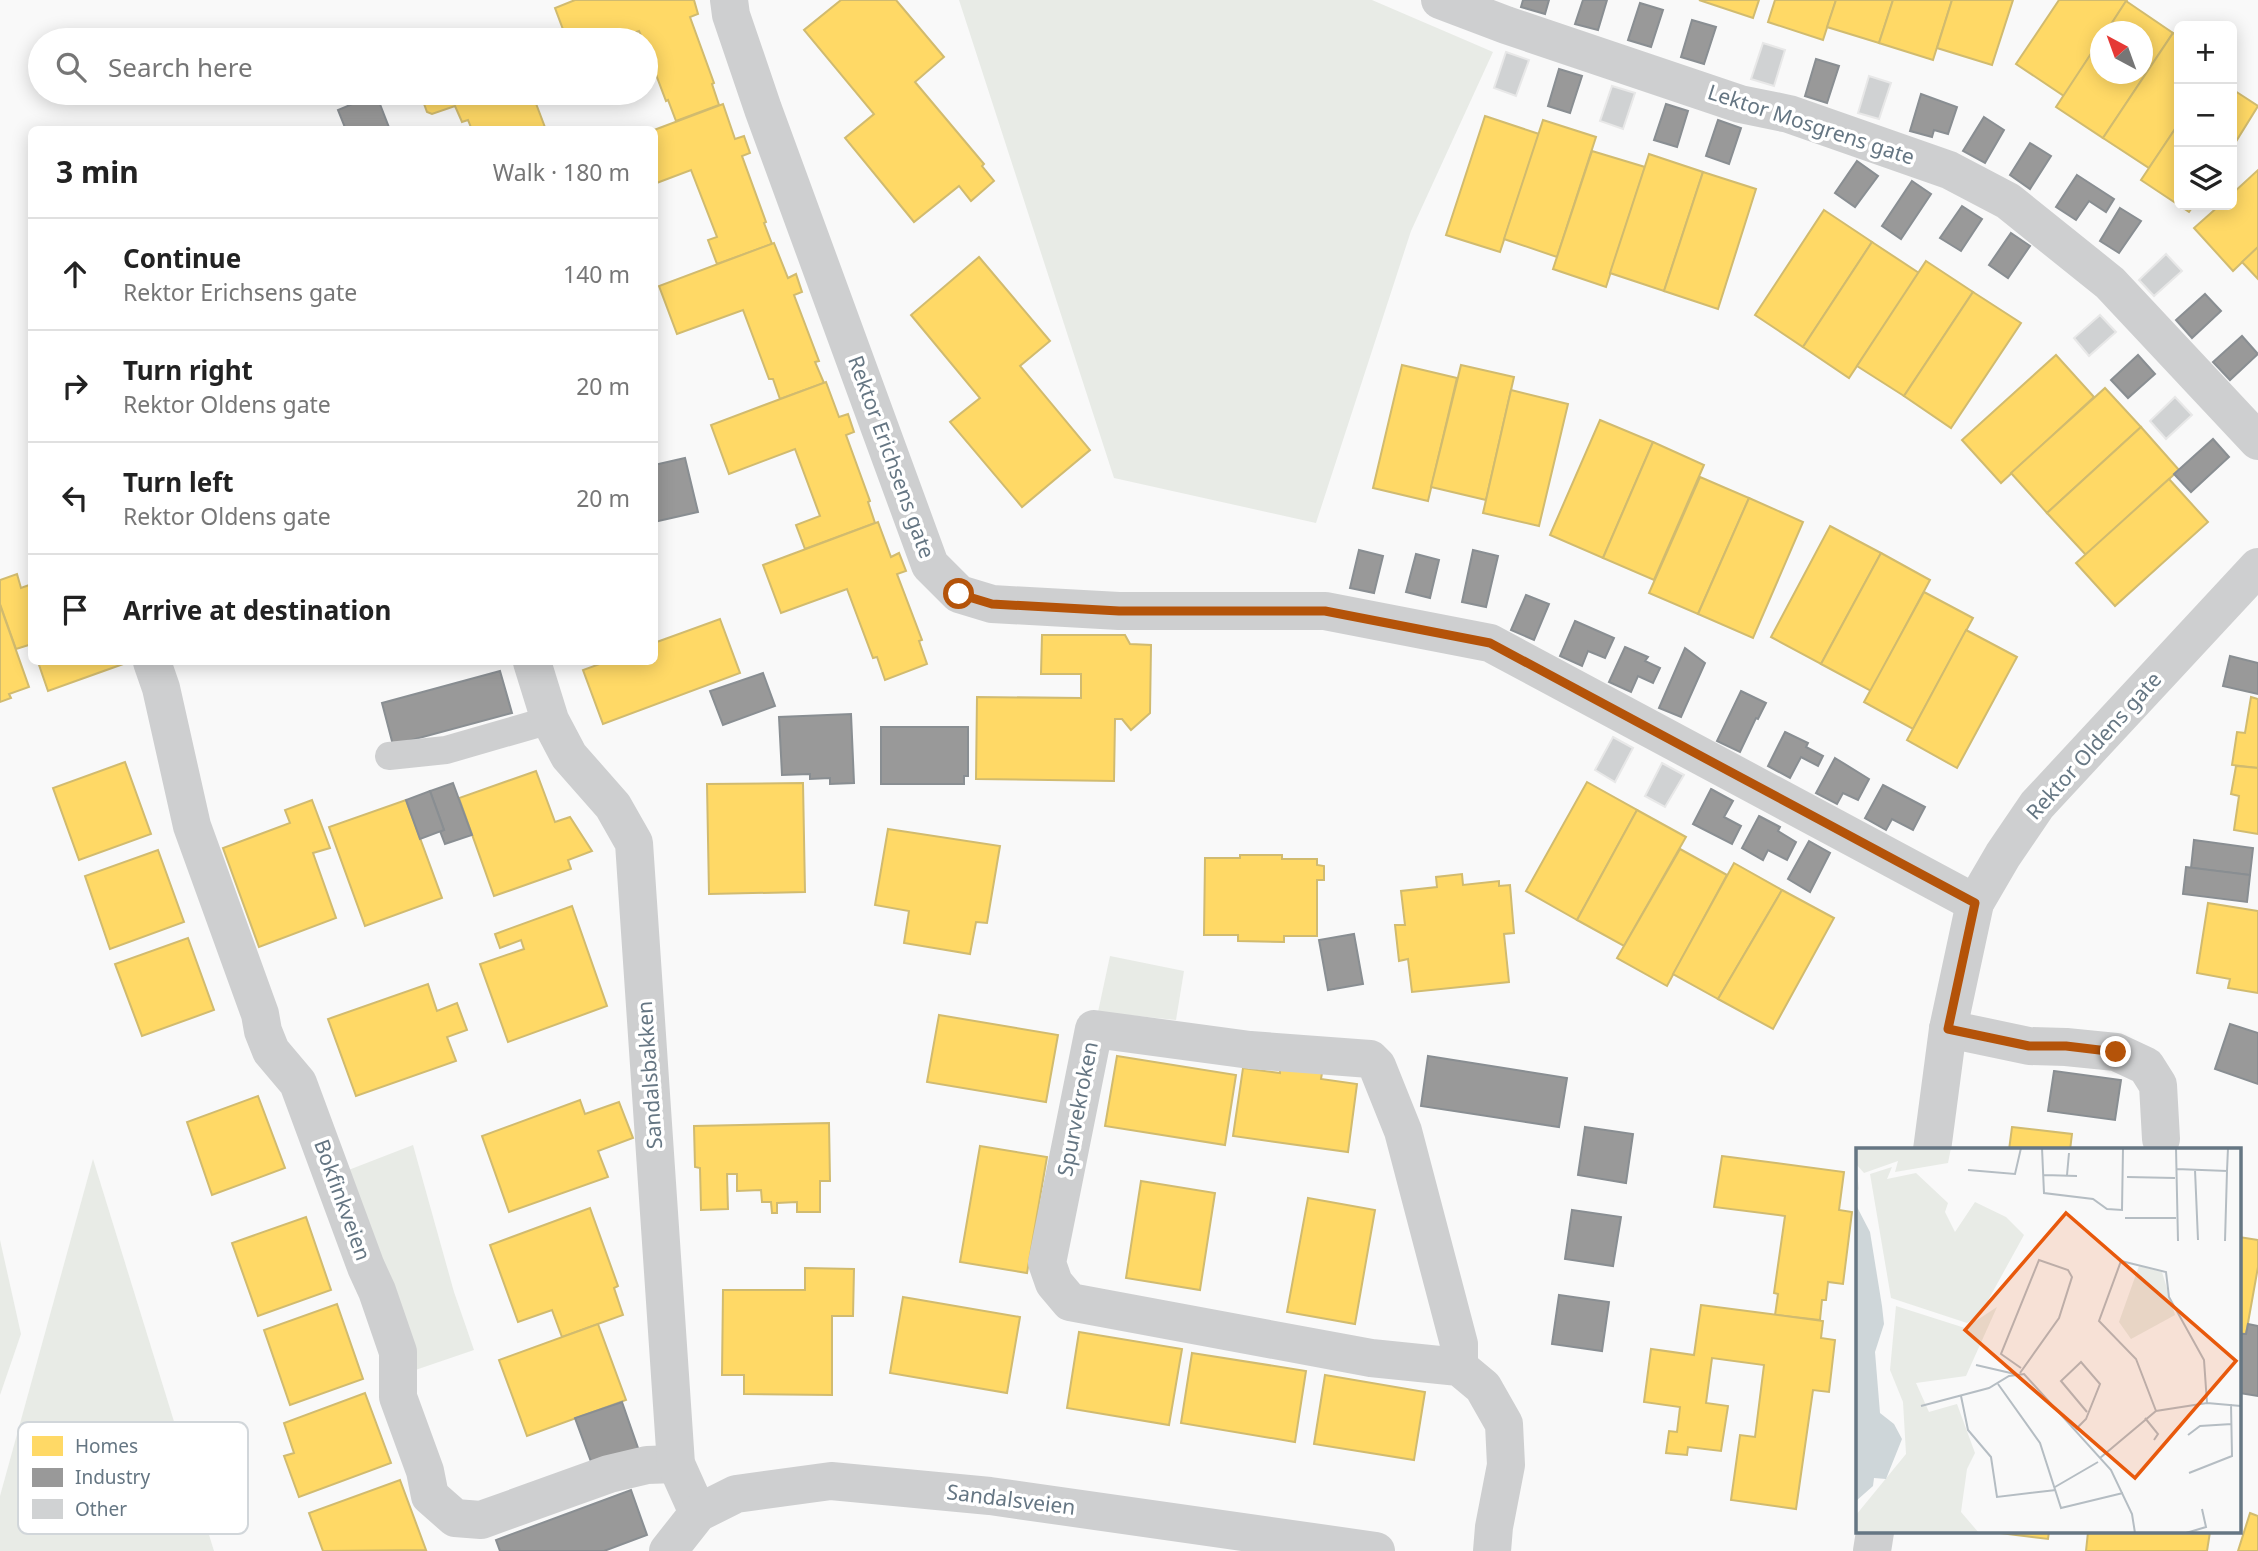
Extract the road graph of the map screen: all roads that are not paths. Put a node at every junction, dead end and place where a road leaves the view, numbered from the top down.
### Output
1 (729, 0) edge
2 (1440, 0) edge
3 (2258, 441) edge
4 (2258, 567) edge
5 (153, 665) edge
6 (533, 665) edge
7 (550, 720) junction
8 (389, 756) dead end
9 (1975, 903) junction
10 (1948, 1029) junction
11 (2161, 1139) dead end
12 (1932, 1148) edge
13 (1460, 1367) junction
14 (676, 1464) junction
15 (698, 1513) junction
16 (665, 1549) edge
17 (1376, 1551) edge
18 (1492, 1551) edge

1 - 9 street, Rektor Erichsens gate
2 - 3 street, Lektor Mosgrens gate
4 - 9 street, Rektor Oldens gate
5 - 14 street, Bokfinkveien
6 - 7 street, Sandalsbakken
7 - 8 lane
7 - 14 street, Sandalsbakken
9 - 10 street, Rektor Oldens gate
10 - 11 street
10 - 12 street, Rektor Oldens gate
13 - 13 street, Spurvekroken
13 - 18 street
14 - 15 street, Sandalsbakken
15 - 16 street, Sandalsveien
15 - 17 street, Sandalsveien

